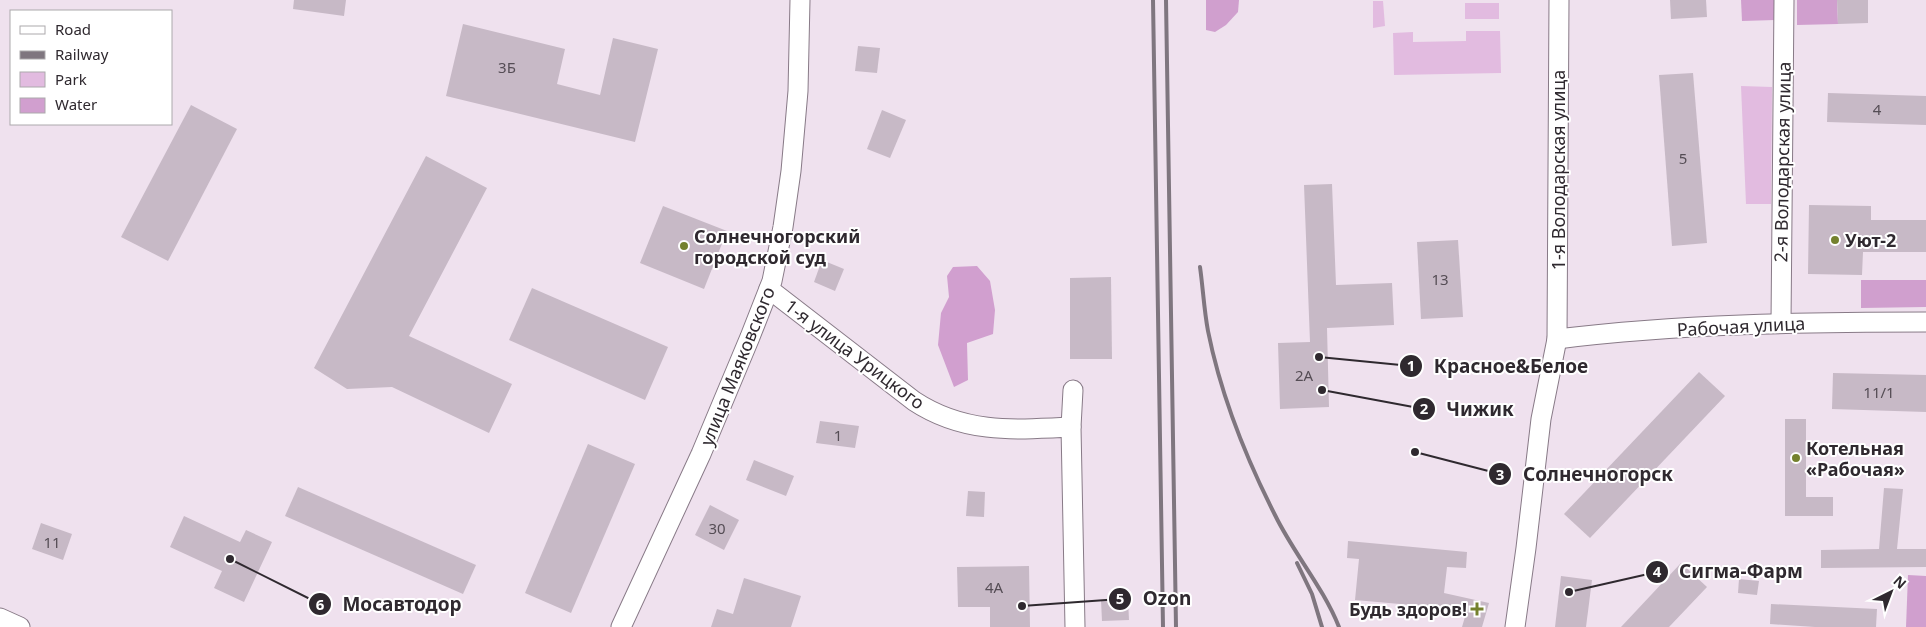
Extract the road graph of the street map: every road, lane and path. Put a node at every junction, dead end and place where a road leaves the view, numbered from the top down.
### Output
1 (800, 0) edge
2 (1559, 0) edge
3 (1784, 0) edge
4 (769, 289) junction
5 (1926, 322) edge
6 (1782, 323) junction
7 (1557, 339) junction
8 (1074, 390) dead end
9 (1071, 427) junction
10 (0, 618) edge
11 (20, 627) edge
12 (621, 627) edge
13 (1075, 627) edge
14 (1515, 627) edge

1 - 4 street, улица Маяковского
2 - 7 street, 1-я Володарская улица
3 - 6 street, 2-я Володарская улица
4 - 9 street, 1-я улица Урицкого
4 - 12 street, улица Маяковского
5 - 6 street, Рабочая улица
6 - 7 street, Рабочая улица
7 - 14 street, 1-я Володарская улица
8 - 9 street
9 - 13 street
10 - 11 street

